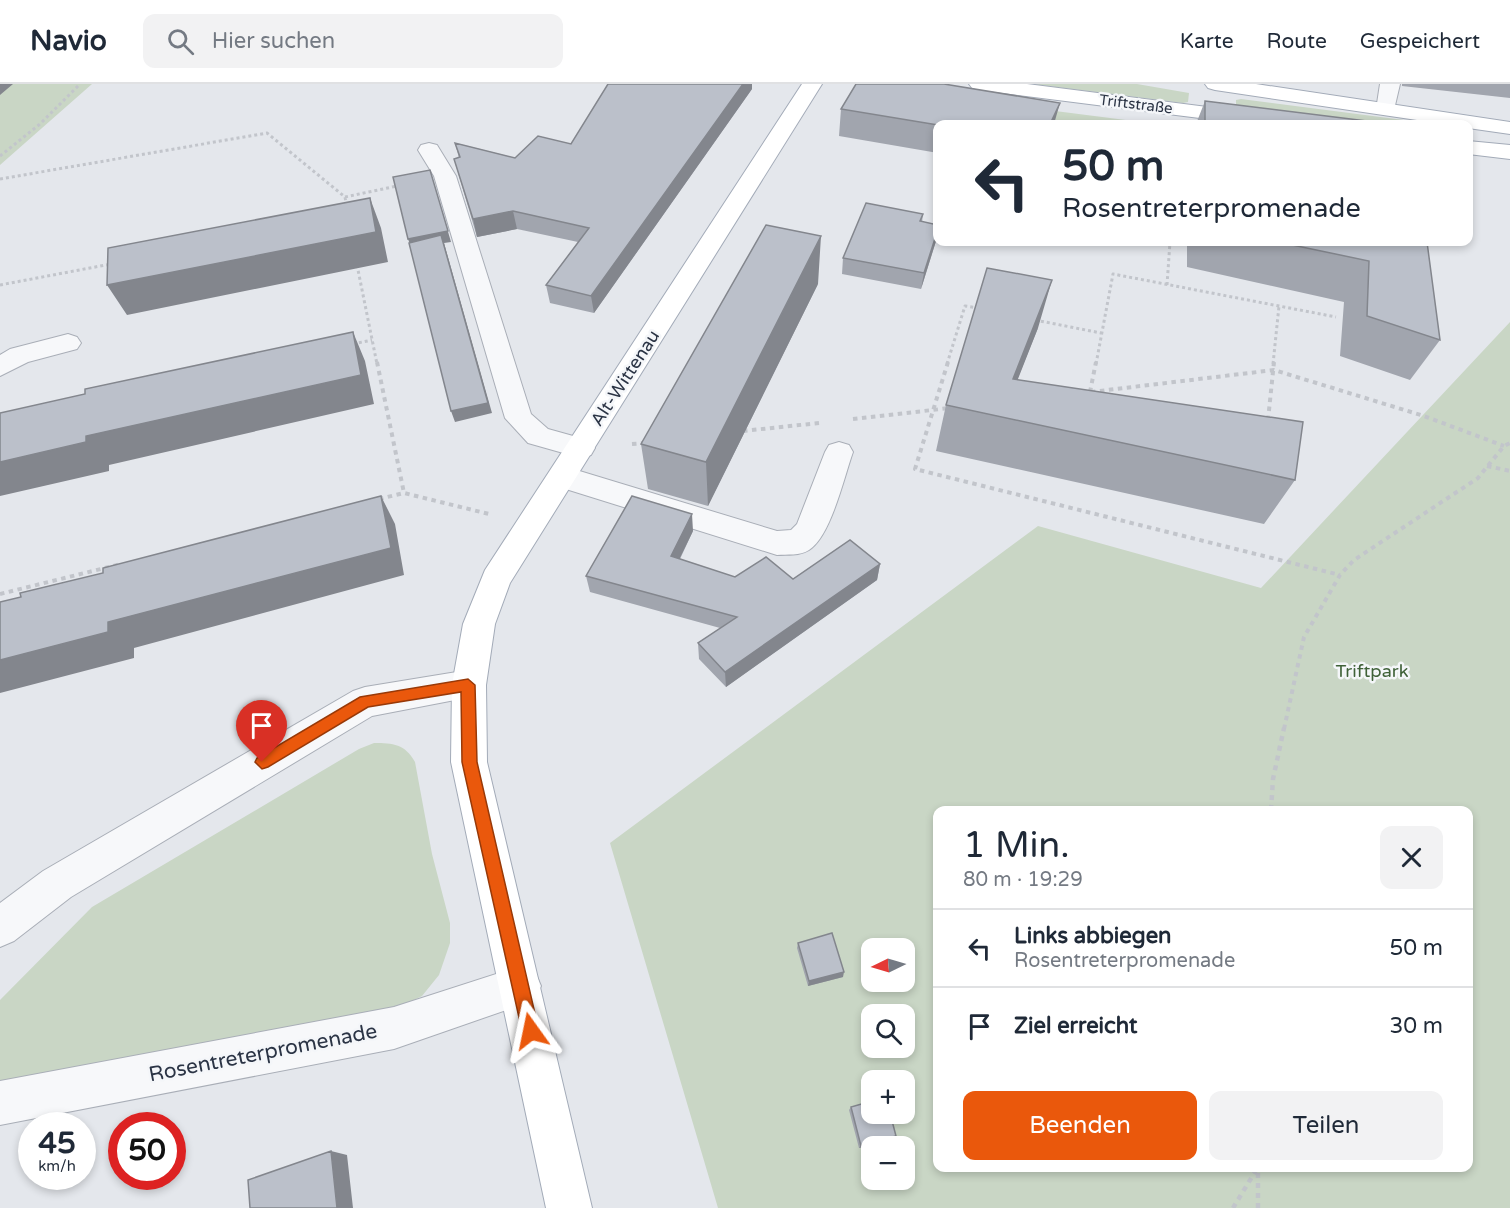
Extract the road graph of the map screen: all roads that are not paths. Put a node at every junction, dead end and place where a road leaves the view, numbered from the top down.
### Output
1 (812, 84) edge
2 (979, 84) edge
3 (1214, 84) edge
4 (1390, 84) edge
5 (1386, 110) junction
6 (1213, 114) junction
7 (1261, 120) edge
8 (1453, 120) edge
9 (1473, 123) edge
10 (1486, 125) junction
11 (1510, 128) edge
12 (1473, 148) edge
13 (429, 150) dead end
14 (1501, 151) edge
15 (68, 343) dead end
16 (0, 367) edge
17 (581, 448) junction
18 (839, 452) dead end
19 (563, 477) junction
20 (468, 685) junction
21 (0, 927) edge
22 (521, 986) junction
23 (0, 1103) edge
24 (569, 1208) edge

1 - 17 main road, Alt-Wittenau
2 - 6 main road, Triftstraße
3 - 5 main road
3 - 6 main road
4 - 5 street
5 - 8 main road
6 - 7 main road, Triftstraße
9 - 10 main road
10 - 11 main road
10 - 14 main road
12 - 14 main road
13 - 17 street
15 - 16 street
17 - 19 main road, Alt-Wittenau
18 - 19 street
19 - 20 main road, Alt-Wittenau
20 - 21 street
20 - 22 main road, Alt-Wittenau
22 - 23 street, Rosentreterpromenade
22 - 24 main road, Alt-Wittenau

